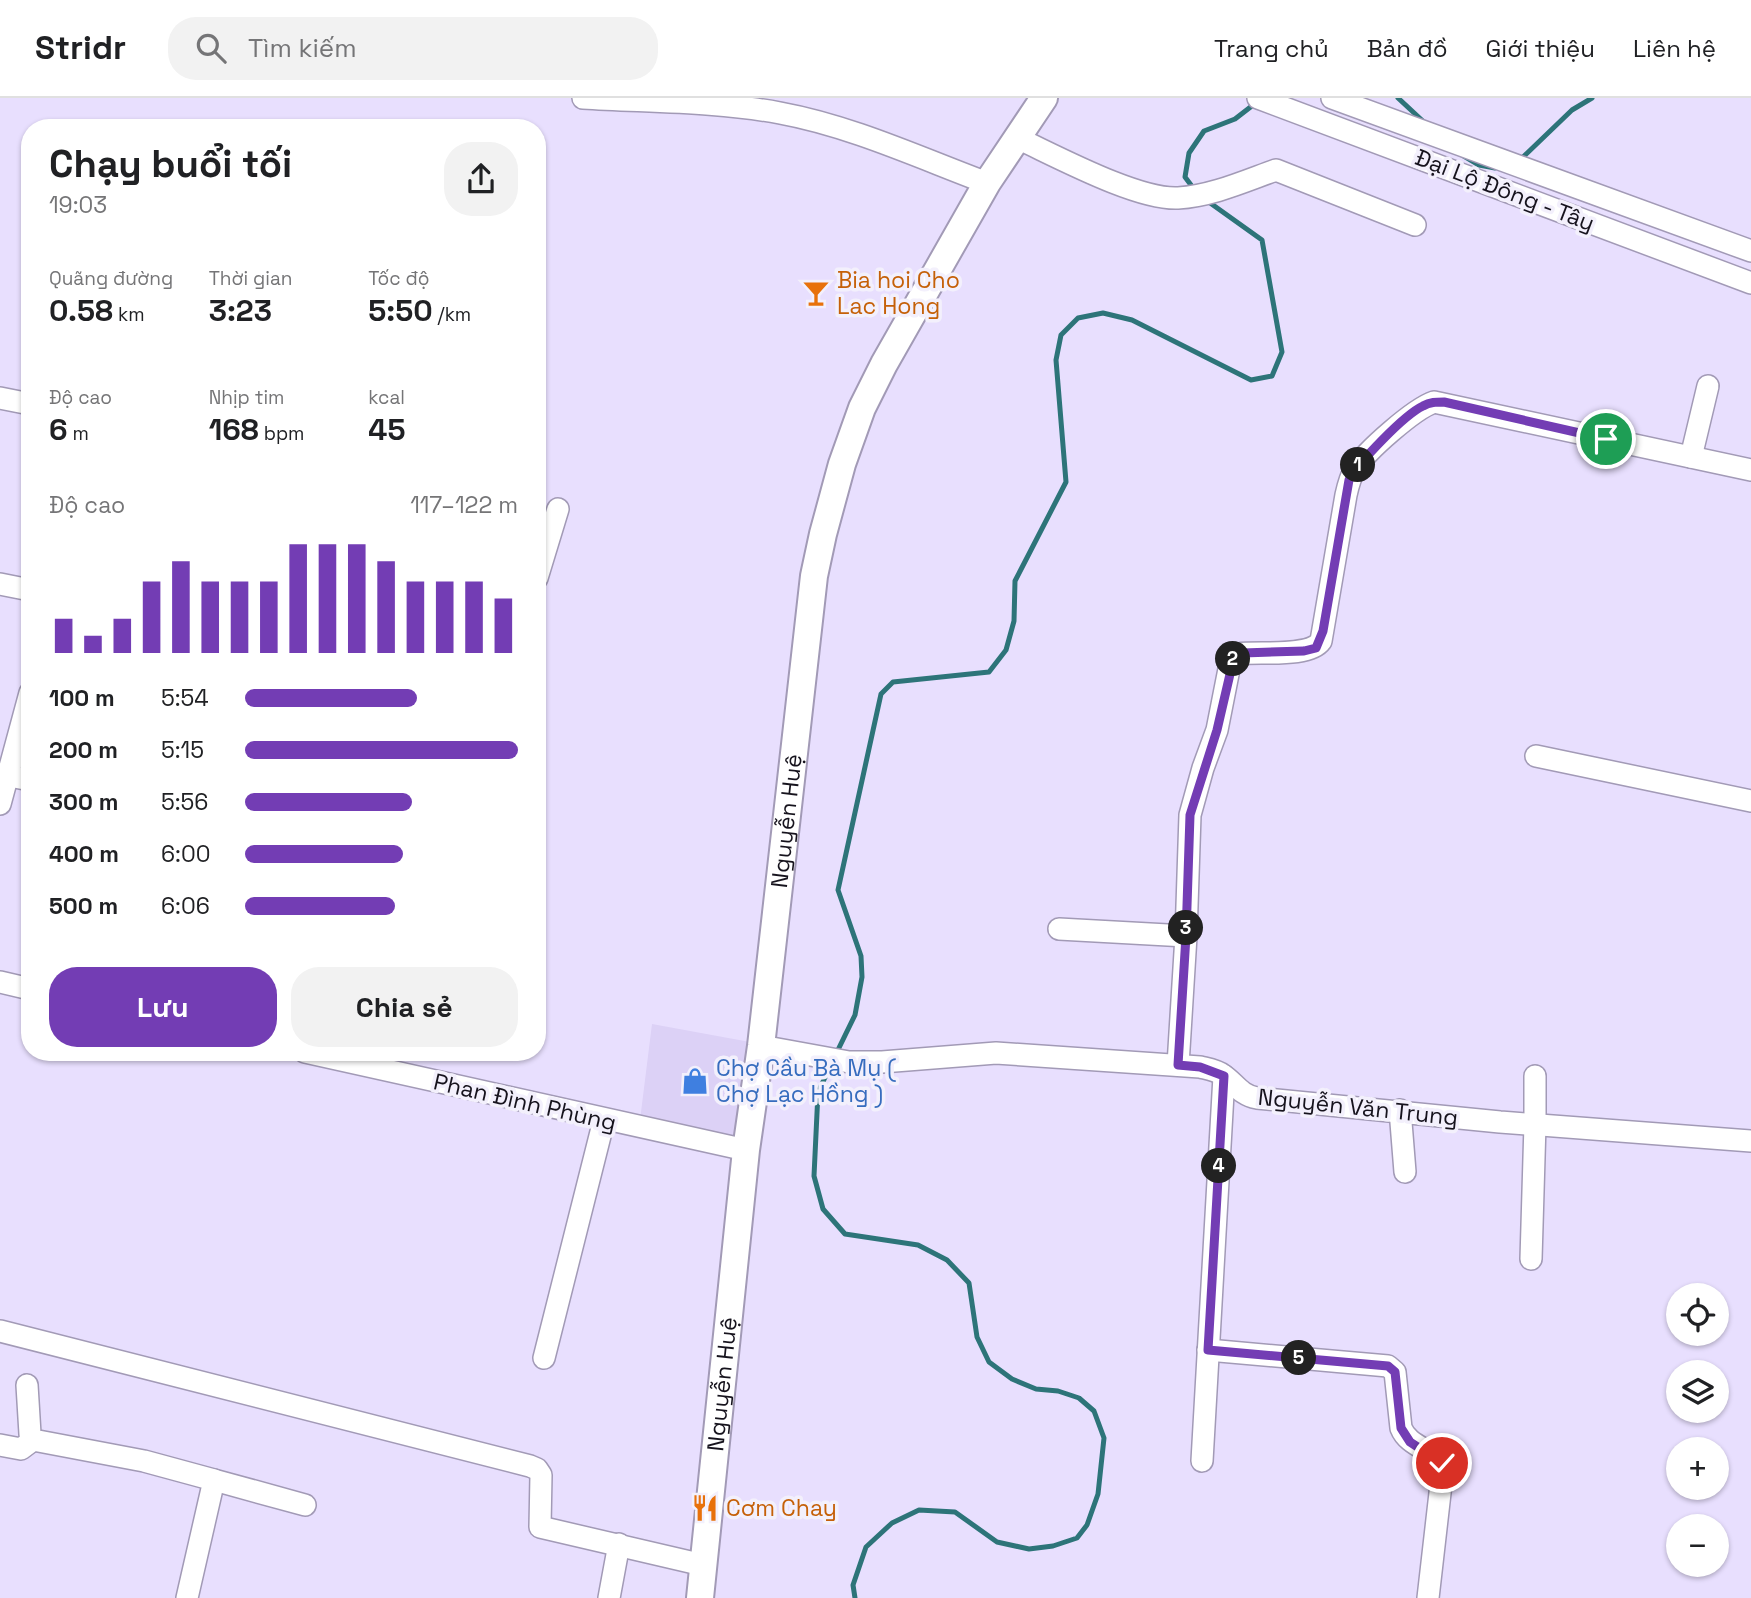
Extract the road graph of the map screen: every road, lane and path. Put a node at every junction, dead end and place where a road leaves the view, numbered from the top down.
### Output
1 (583, 98) edge
2 (1044, 98) edge
3 (1258, 98) edge
4 (1332, 98) edge
5 (796, 107) edge
6 (1017, 138) junction
7 (988, 183) junction
8 (1415, 225) dead end
9 (1751, 251) edge
10 (1751, 283) edge
11 (1708, 386) dead end
12 (0, 398) edge
13 (21, 402) edge
14 (1691, 457) junction
15 (1751, 470) edge
16 (558, 509) dead end
17 (546, 548) edge
18 (0, 584) edge
19 (21, 588) edge
20 (21, 721) edge
21 (1536, 756) dead end
22 (4, 774) edge
23 (1751, 801) edge
24 (0, 804) edge
25 (1059, 929) dead end
26 (1186, 936) junction
27 (0, 982) edge
28 (21, 987) edge
29 (761, 1046) junction
30 (345, 1061) edge
31 (1178, 1065) junction
32 (1224, 1076) junction
33 (1535, 1076) dead end
34 (1400, 1110) junction
35 (604, 1120) junction
36 (1535, 1124) junction
37 (1751, 1141) edge
38 (746, 1150) junction
39 (1405, 1172) dead end
40 (1531, 1259) dead end
41 (0, 1331) edge
42 (1208, 1350) junction
43 (544, 1358) dead end
44 (27, 1385) dead end
45 (33, 1440) junction
46 (0, 1445) edge
47 (1202, 1461) dead end
48 (214, 1480) junction
49 (305, 1505) dead end
50 (619, 1544) junction
51 (703, 1565) junction
52 (187, 1598) edge
53 (609, 1598) edge
54 (700, 1598) edge
55 (1429, 1598) edge

1 - 5 street
2 - 6 main road, Nguyễn Huệ
3 - 10 street, Đại Lộ Đông - Tây
4 - 9 street, Đại Lộ Đông - Tây
5 - 7 street
6 - 7 main road, Nguyễn Huệ
6 - 8 street
7 - 29 main road, Nguyễn Huệ
11 - 14 street
12 - 13 street
14 - 15 street
14 - 26 street
16 - 17 street
18 - 19 street
20 - 22 street
21 - 23 street
22 - 24 street
25 - 26 street
26 - 31 street
27 - 28 street
29 - 31 street, Nguyễn Văn Trung
29 - 38 main road, Nguyễn Huệ
30 - 35 street, Phan Đình Phùng
31 - 32 street, Nguyễn Văn Trung
32 - 34 street, Nguyễn Văn Trung
32 - 42 street
33 - 36 street
34 - 36 street, Nguyễn Văn Trung
34 - 39 street
35 - 38 street, Phan Đình Phùng
35 - 43 street
36 - 37 street, Nguyễn Văn Trung
36 - 40 street
38 - 51 main road, Nguyễn Huệ
41 - 50 street
42 - 47 street
42 - 55 street
44 - 45 street
45 - 46 street
45 - 48 street
48 - 49 street
48 - 52 street
50 - 51 street
50 - 53 street
51 - 54 main road, Nguyễn Huệ

